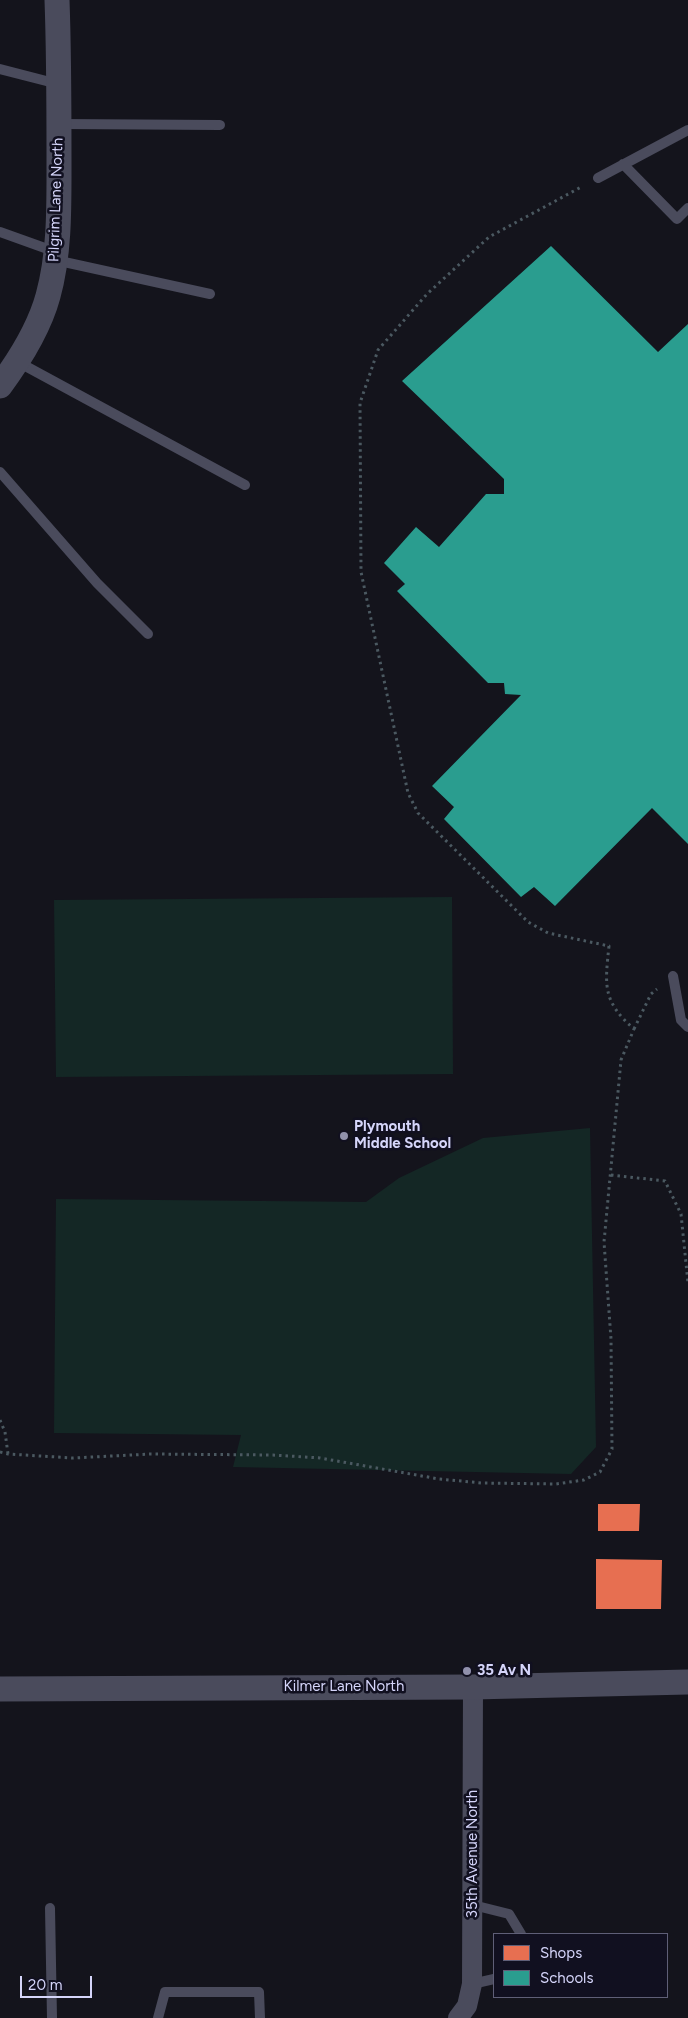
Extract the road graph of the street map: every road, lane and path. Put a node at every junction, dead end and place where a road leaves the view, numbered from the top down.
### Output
1 (58, 0) edge
2 (0, 69) edge
3 (59, 84) junction
4 (59, 124) junction
5 (220, 125) dead end
6 (688, 130) edge
7 (623, 164) junction
8 (598, 178) joint
9 (688, 208) edge
10 (0, 232) edge
11 (55, 256) junction
12 (210, 294) dead end
13 (18, 362) junction
14 (0, 386) edge
15 (0, 472) edge
16 (245, 485) dead end
17 (148, 634) dead end
18 (673, 976) joint
19 (688, 1026) edge
20 (634, 1029) junction
21 (611, 1175) junction
22 (688, 1283) edge
23 (0, 1420) edge
24 (0, 1452) edge
25 (8, 1454) junction
26 (688, 1682) edge
27 (473, 1687) junction
28 (0, 1689) edge
29 (473, 1905) junction
30 (50, 1908) dead end
31 (520, 1933) edge
32 (493, 1979) edge
33 (472, 1984) junction
34 (52, 2018) edge
35 (158, 2018) edge
36 (260, 2018) edge
37 (458, 2018) edge

1 - 3 street, Pilgrim Lane North
2 - 3 lane
3 - 4 street, Pilgrim Lane North
4 - 5 lane
4 - 11 street, Pilgrim Lane North
6 - 7 lane
7 - 8 lane
7 - 9 lane
8 - 20 path
10 - 11 lane
11 - 12 lane
11 - 13 street, Pilgrim Lane North
13 - 14 street, Pilgrim Lane North
13 - 16 lane
15 - 17 lane
18 - 19 lane
18 - 20 path
20 - 21 path
21 - 22 path
21 - 25 path
23 - 25 path
24 - 25 path
26 - 27 street, Kilmer Lane North
27 - 28 street, Kilmer Lane North
27 - 29 street, 35th Avenue North
29 - 31 lane
29 - 33 street, 35th Avenue North
30 - 34 lane
32 - 33 lane
33 - 37 street, 35th Avenue North
35 - 36 lane

